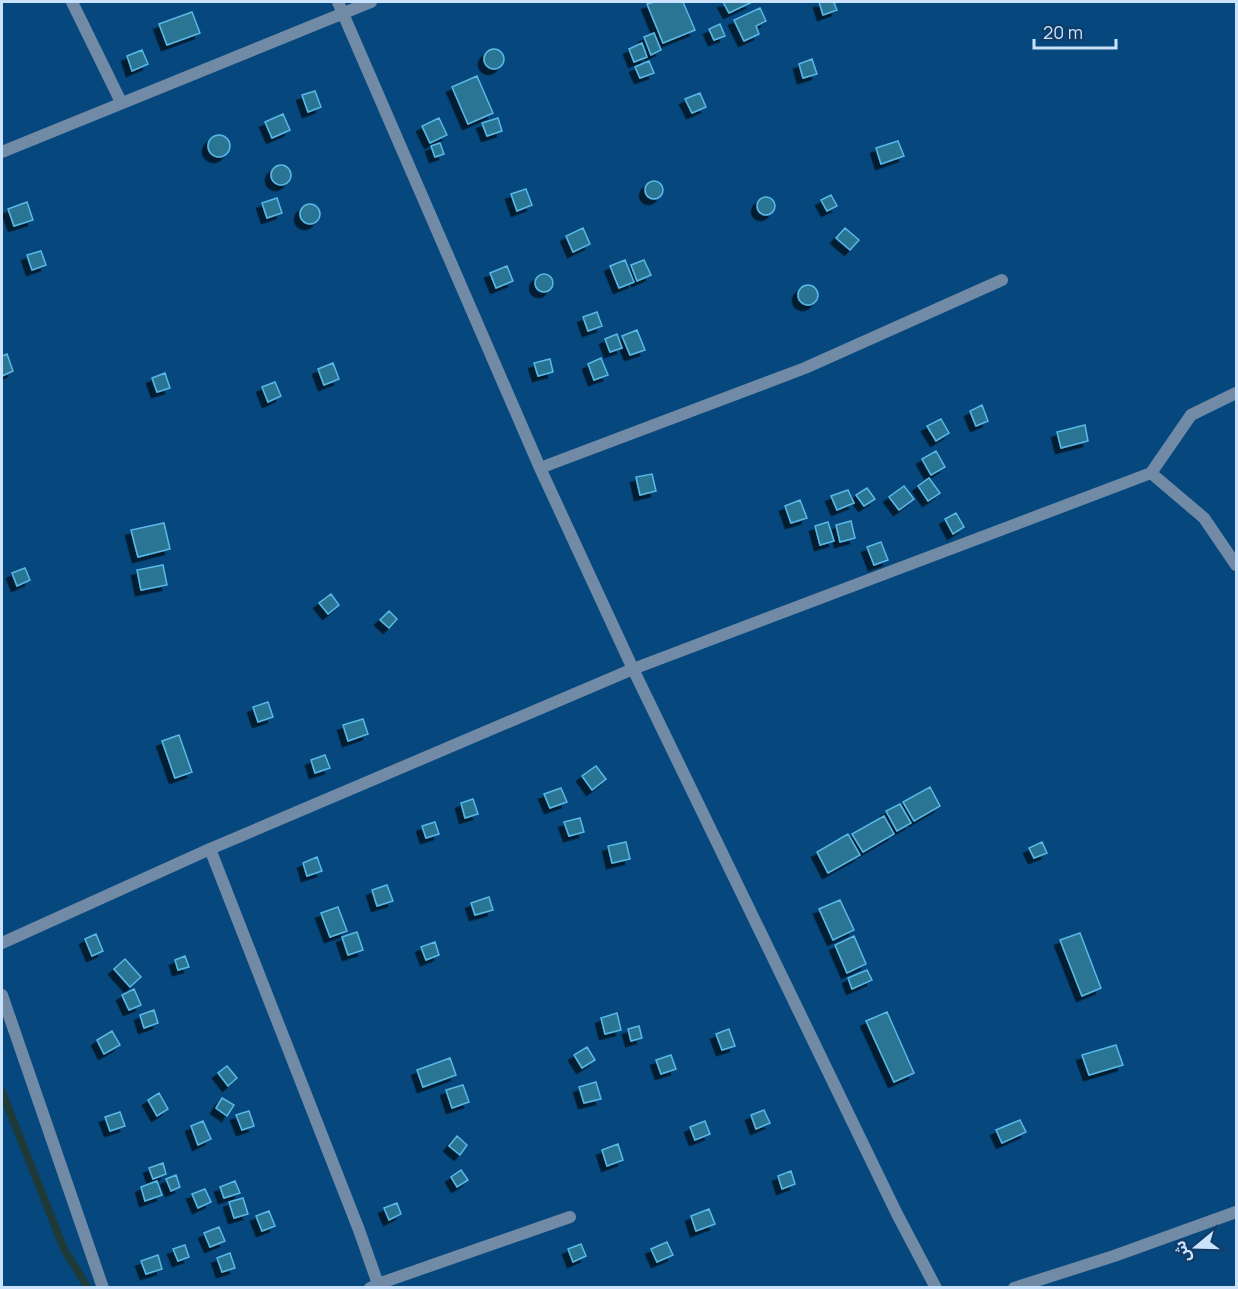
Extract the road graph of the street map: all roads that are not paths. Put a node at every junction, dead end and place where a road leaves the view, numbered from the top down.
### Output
1 (72, 2) edge
2 (371, 2) edge
3 (341, 7) edge
4 (121, 102) junction
5 (2, 152) edge
6 (1002, 280) dead end
7 (1236, 393) edge
8 (540, 468) junction
9 (1151, 473) junction
10 (1236, 566) edge
11 (633, 669) junction
12 (210, 849) junction
13 (2, 943) edge
14 (2, 995) edge
15 (1236, 1212) edge
16 (570, 1218) dead end
17 (374, 1286) edge
18 (103, 1287) edge
19 (936, 1287) edge
20 (1014, 1287) edge

1 - 4 street
2 - 3 street
3 - 4 street
3 - 8 street
4 - 5 street
6 - 8 street
7 - 9 street
8 - 11 street
9 - 10 street
9 - 11 street
11 - 12 street
11 - 19 street
12 - 13 street
12 - 17 street
14 - 18 street
15 - 20 street
16 - 17 street

